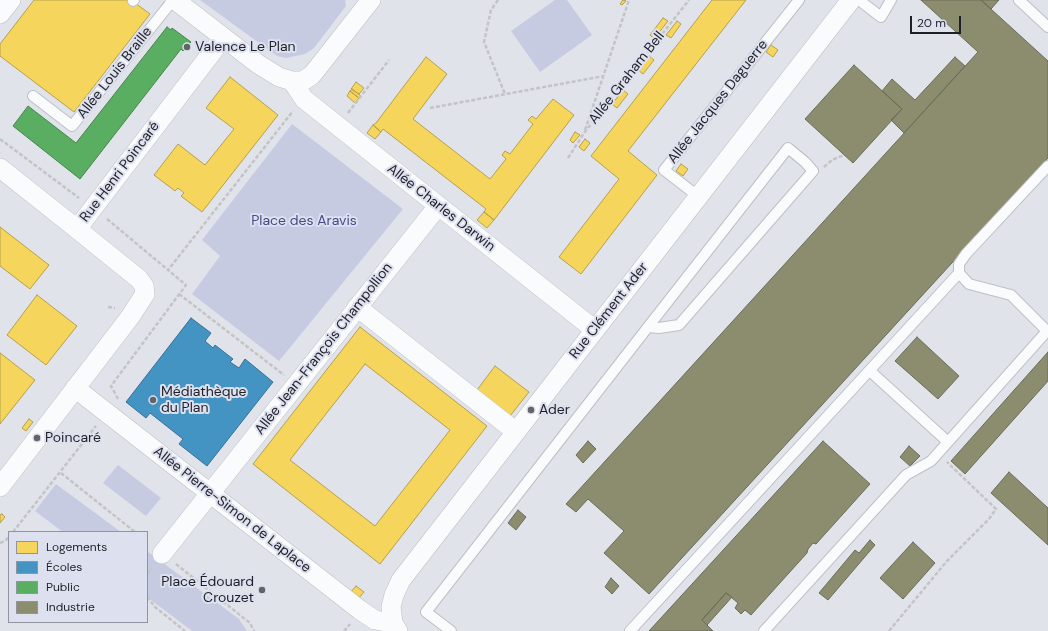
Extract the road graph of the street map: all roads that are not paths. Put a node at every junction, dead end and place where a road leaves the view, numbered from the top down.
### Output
1 (11, 0) edge
2 (174, 0) edge
3 (371, 0) edge
4 (799, 0) edge
5 (851, 0) edge
6 (860, 0) edge
7 (891, 0) edge
8 (1018, 0) edge
9 (0, 14) edge
10 (1048, 28) edge
11 (223, 38) junction
12 (292, 81) junction
13 (33, 96) dead end
14 (1048, 166) edge
15 (0, 168) edge
16 (699, 197) junction
17 (438, 206) junction
18 (77, 229) junction
19 (959, 273) junction
20 (357, 307) junction
21 (648, 327) junction
22 (595, 330) junction
23 (1048, 331) edge
24 (870, 370) junction
25 (75, 388) junction
26 (515, 431) junction
27 (948, 442) junction
28 (0, 487) edge
29 (211, 492) junction
30 (162, 554) road end
31 (396, 627) edge
32 (451, 631) edge
33 (630, 631) edge
34 (764, 631) edge

1 - 9 street
2 - 11 street
2 - 13 lane, Allée Louis Braille
3 - 12 street
4 - 16 lane, Allée Jacques Daguerre
5 - 16 street, Rue Clément Ader
6 - 7 lane
8 - 10 lane
11 - 12 street
11 - 18 street, Rue Henri Poincaré
12 - 17 street, Allée Charles Darwin
14 - 19 lane
15 - 18 street
16 - 22 street, Rue Clément Ader
17 - 20 street, Allée Jean-François Champollion
17 - 22 street, Allée Charles Darwin
18 - 25 street, Rue Henri Poincaré
19 - 23 lane
19 - 24 lane
20 - 26 street
20 - 29 street, Allée Jean-François Champollion
21 - 21 lane
21 - 32 lane
22 - 26 street, Rue Clément Ader
23 - 27 lane
24 - 27 lane
24 - 33 lane
25 - 28 street, Rue Henri Poincaré
25 - 29 street, Allée Pierre-Simon de Laplace
26 - 31 street, Rue Clément Ader
27 - 34 lane
29 - 30 street, Allée Jean-François Champollion
29 - 31 street, Allée Pierre-Simon de Laplace

